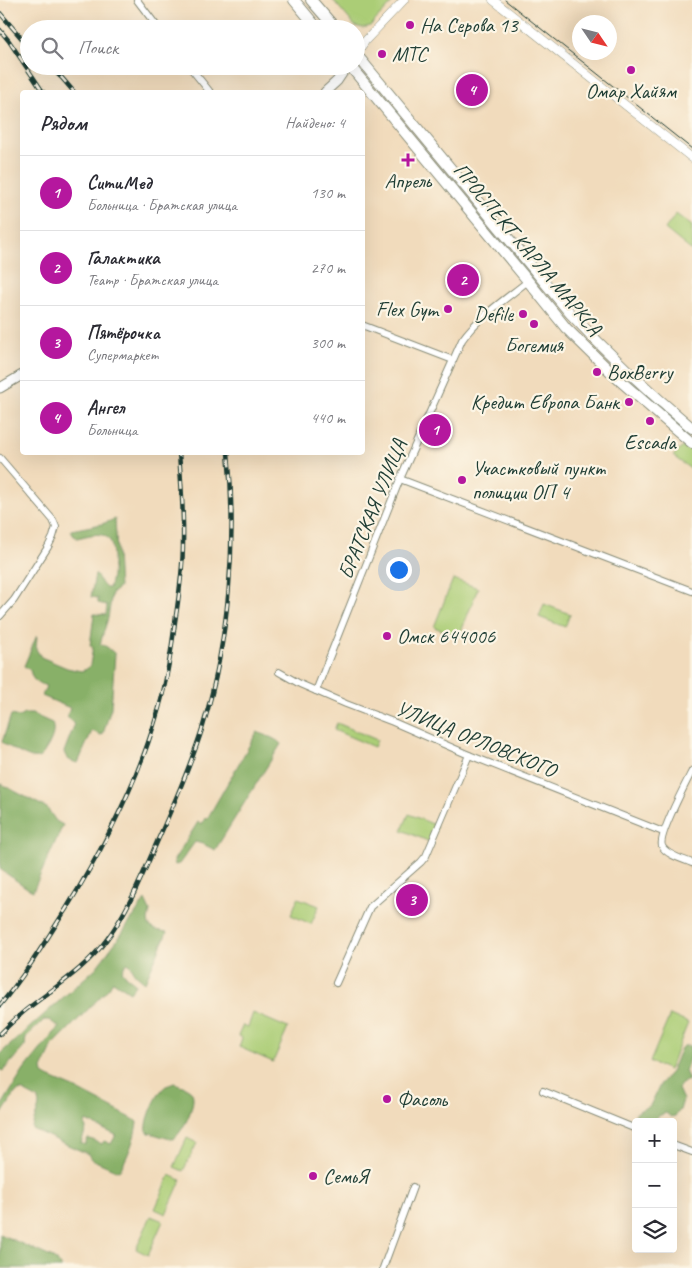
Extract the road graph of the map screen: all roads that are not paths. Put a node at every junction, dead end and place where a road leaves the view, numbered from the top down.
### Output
1 (136, 0) edge
2 (294, 0) edge
3 (311, 0) edge
4 (404, 0) edge
5 (493, 0) edge
6 (152, 20) edge
7 (311, 20) edge
8 (328, 20) edge
9 (365, 41) edge
10 (365, 65) edge
11 (196, 75) edge
12 (342, 75) edge
13 (356, 75) edge
14 (208, 90) edge
15 (327, 90) edge
16 (692, 158) edge
17 (528, 281) junction
18 (365, 326) edge
19 (453, 360) junction
20 (20, 376) edge
21 (0, 388) edge
22 (692, 428) edge
23 (692, 443) edge
24 (0, 458) edge
25 (400, 480) junction
26 (692, 591) edge
27 (0, 616) edge
28 (279, 672) dead end
29 (316, 691) junction
30 (469, 755) junction
31 (692, 771) edge
32 (664, 832) junction
33 (692, 863) edge
34 (336, 983) dead end
35 (543, 1091) dead end
36 (632, 1127) edge
37 (677, 1146) edge
38 (692, 1152) edge
39 (413, 1186) dead end
40 (383, 1268) edge

1 - 6 street
2 - 7 main road
3 - 8 main road
4 - 9 street
5 - 16 street
10 - 22 main road, ПРОСПЕКТ КАРЛА МАРКСА
11 - 14 street
12 - 15 main road
13 - 17 main road, ПРОСПЕКТ КАРЛА МАРКСА
17 - 19 street, БРАТСКАЯ УЛИЦА
17 - 23 main road, ПРОСПЕКТ КАРЛА МАРКСА
18 - 19 street
19 - 25 street, БРАТСКАЯ УЛИЦА
20 - 21 main road
24 - 27 street
25 - 26 street
25 - 29 street, БРАТСКАЯ УЛИЦА
28 - 29 street, УЛИЦА ОРЛОВСКОГО
29 - 30 street, УЛИЦА ОРЛОВСКОГО
30 - 32 street, УЛИЦА ОРЛОВСКОГО
30 - 34 street
31 - 32 street
32 - 33 street
35 - 36 street
37 - 38 street
39 - 40 street

